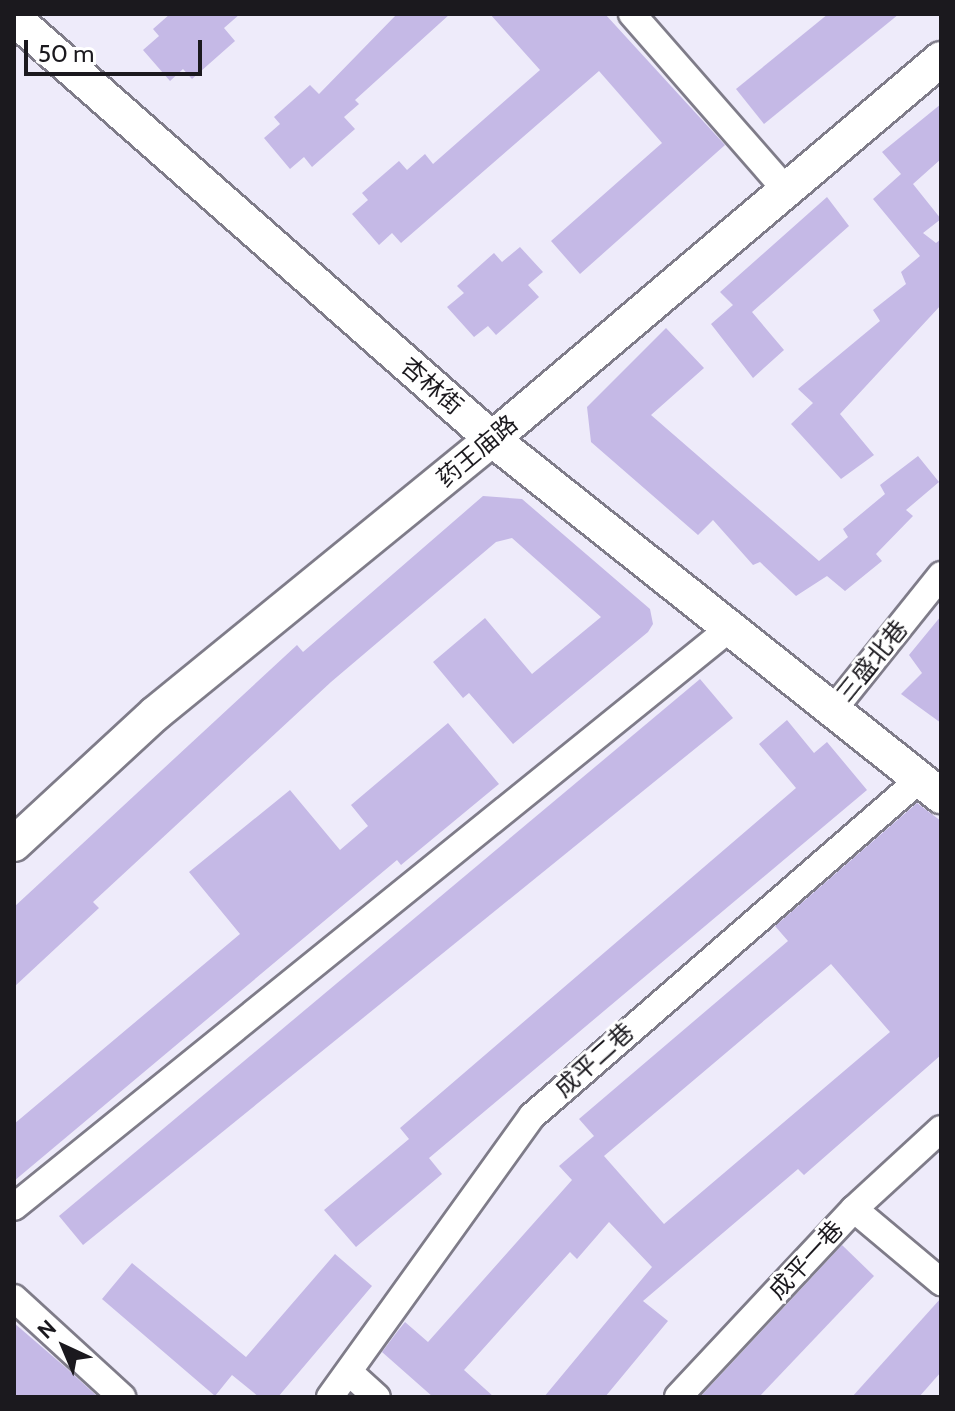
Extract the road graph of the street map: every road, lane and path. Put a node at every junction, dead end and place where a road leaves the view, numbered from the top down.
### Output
1 (632, 14) edge
2 (14, 18) edge
3 (941, 59) edge
4 (786, 190) junction
5 (492, 439) junction
6 (941, 575) edge
7 (730, 628) junction
8 (833, 710) junction
9 (931, 788) edge
10 (14, 844) edge
11 (941, 1129) edge
12 (14, 1207) edge
13 (854, 1209) junction
14 (941, 1282) edge
15 (14, 1298) edge
16 (350, 1373) junction
17 (122, 1397) edge
18 (330, 1397) edge
19 (377, 1397) edge
20 (678, 1397) edge

1 - 4 street
2 - 5 street, 杏林街
3 - 4 street, 药王庙路
4 - 5 street, 药王庙路
5 - 7 street, 杏林街
5 - 10 street, 药王庙路
6 - 8 street, 三盛北巷
7 - 8 street, 杏林街
7 - 12 street
8 - 9 street, 杏林街
9 - 16 street, 成平二巷
11 - 13 street, 成平一巷
13 - 14 street
13 - 20 street, 成平一巷
15 - 17 street
16 - 18 street, 成平二巷
16 - 19 street

